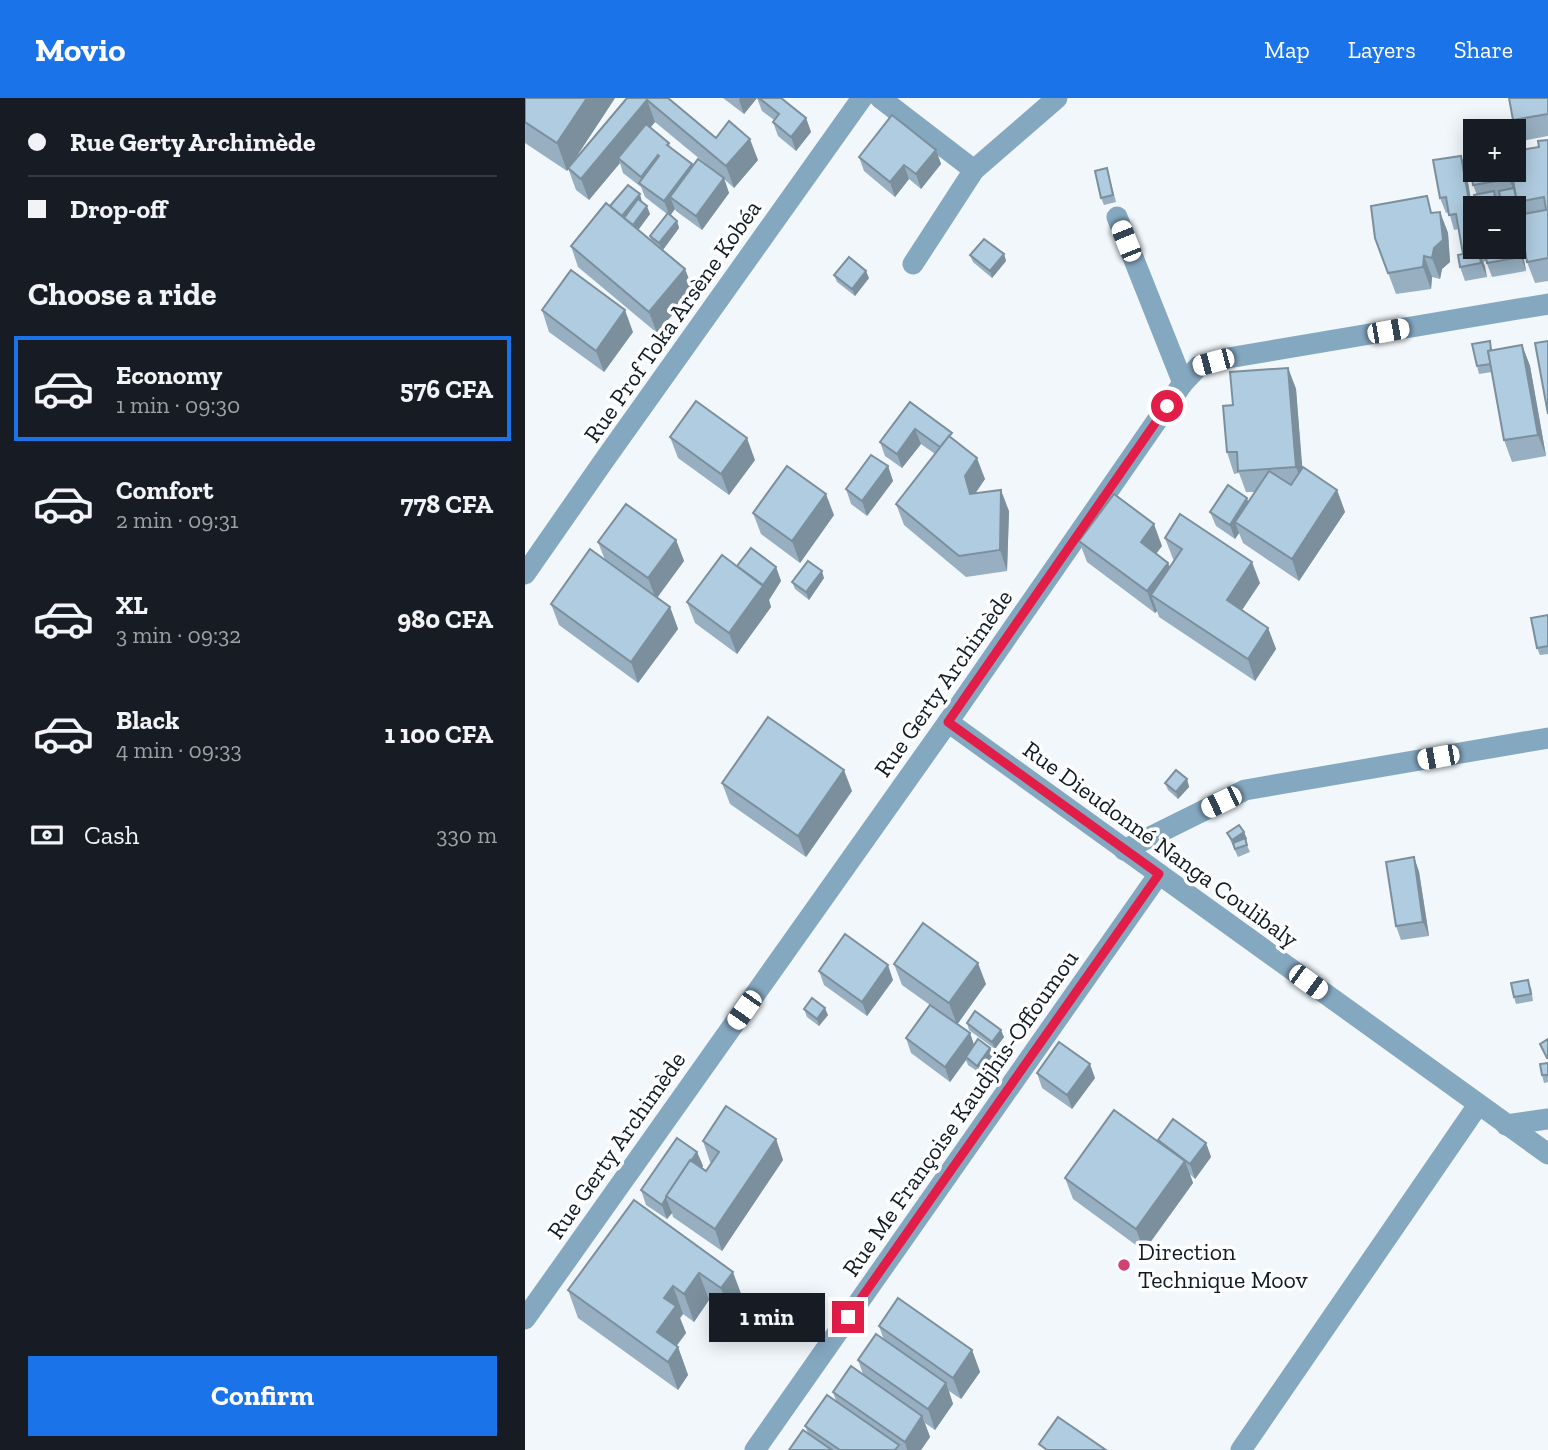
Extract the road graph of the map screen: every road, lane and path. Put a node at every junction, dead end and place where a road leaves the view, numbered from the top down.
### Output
1 (862, 98) edge
2 (880, 98) edge
3 (1057, 98) edge
4 (974, 170) junction
5 (1117, 217) dead end
6 (913, 264) dead end
7 (1548, 304) edge
8 (1183, 383) junction
9 (525, 575) edge
10 (948, 722) junction
11 (1548, 738) edge
12 (1124, 850) junction
13 (1159, 874) junction
14 (1478, 1105) junction
15 (1548, 1119) edge
16 (1506, 1125) junction
17 (1548, 1154) edge
18 (525, 1319) edge
19 (755, 1450) edge
20 (1241, 1450) edge

1 - 9 street, Rue Prof Toka Arsène Kobéa
2 - 4 street
3 - 4 street
4 - 6 street
5 - 8 street
7 - 8 street, Rue Gerty Archimède
8 - 10 street, Rue Gerty Archimède
10 - 12 street, Rue Dieudonné Nanga Coulibaly
10 - 18 street, Rue Gerty Archimède
11 - 12 street
12 - 13 street, Rue Dieudonné Nanga Coulibaly
13 - 14 street, Rue Dieudonné Nanga Coulibaly
13 - 19 street, Rue Me Françoise Kaudjhis-Offoumou
14 - 16 street, Rue Dieudonné Nanga Coulibaly
14 - 20 street
15 - 16 street
16 - 17 street, Rue Dieudonné Nanga Coulibaly

